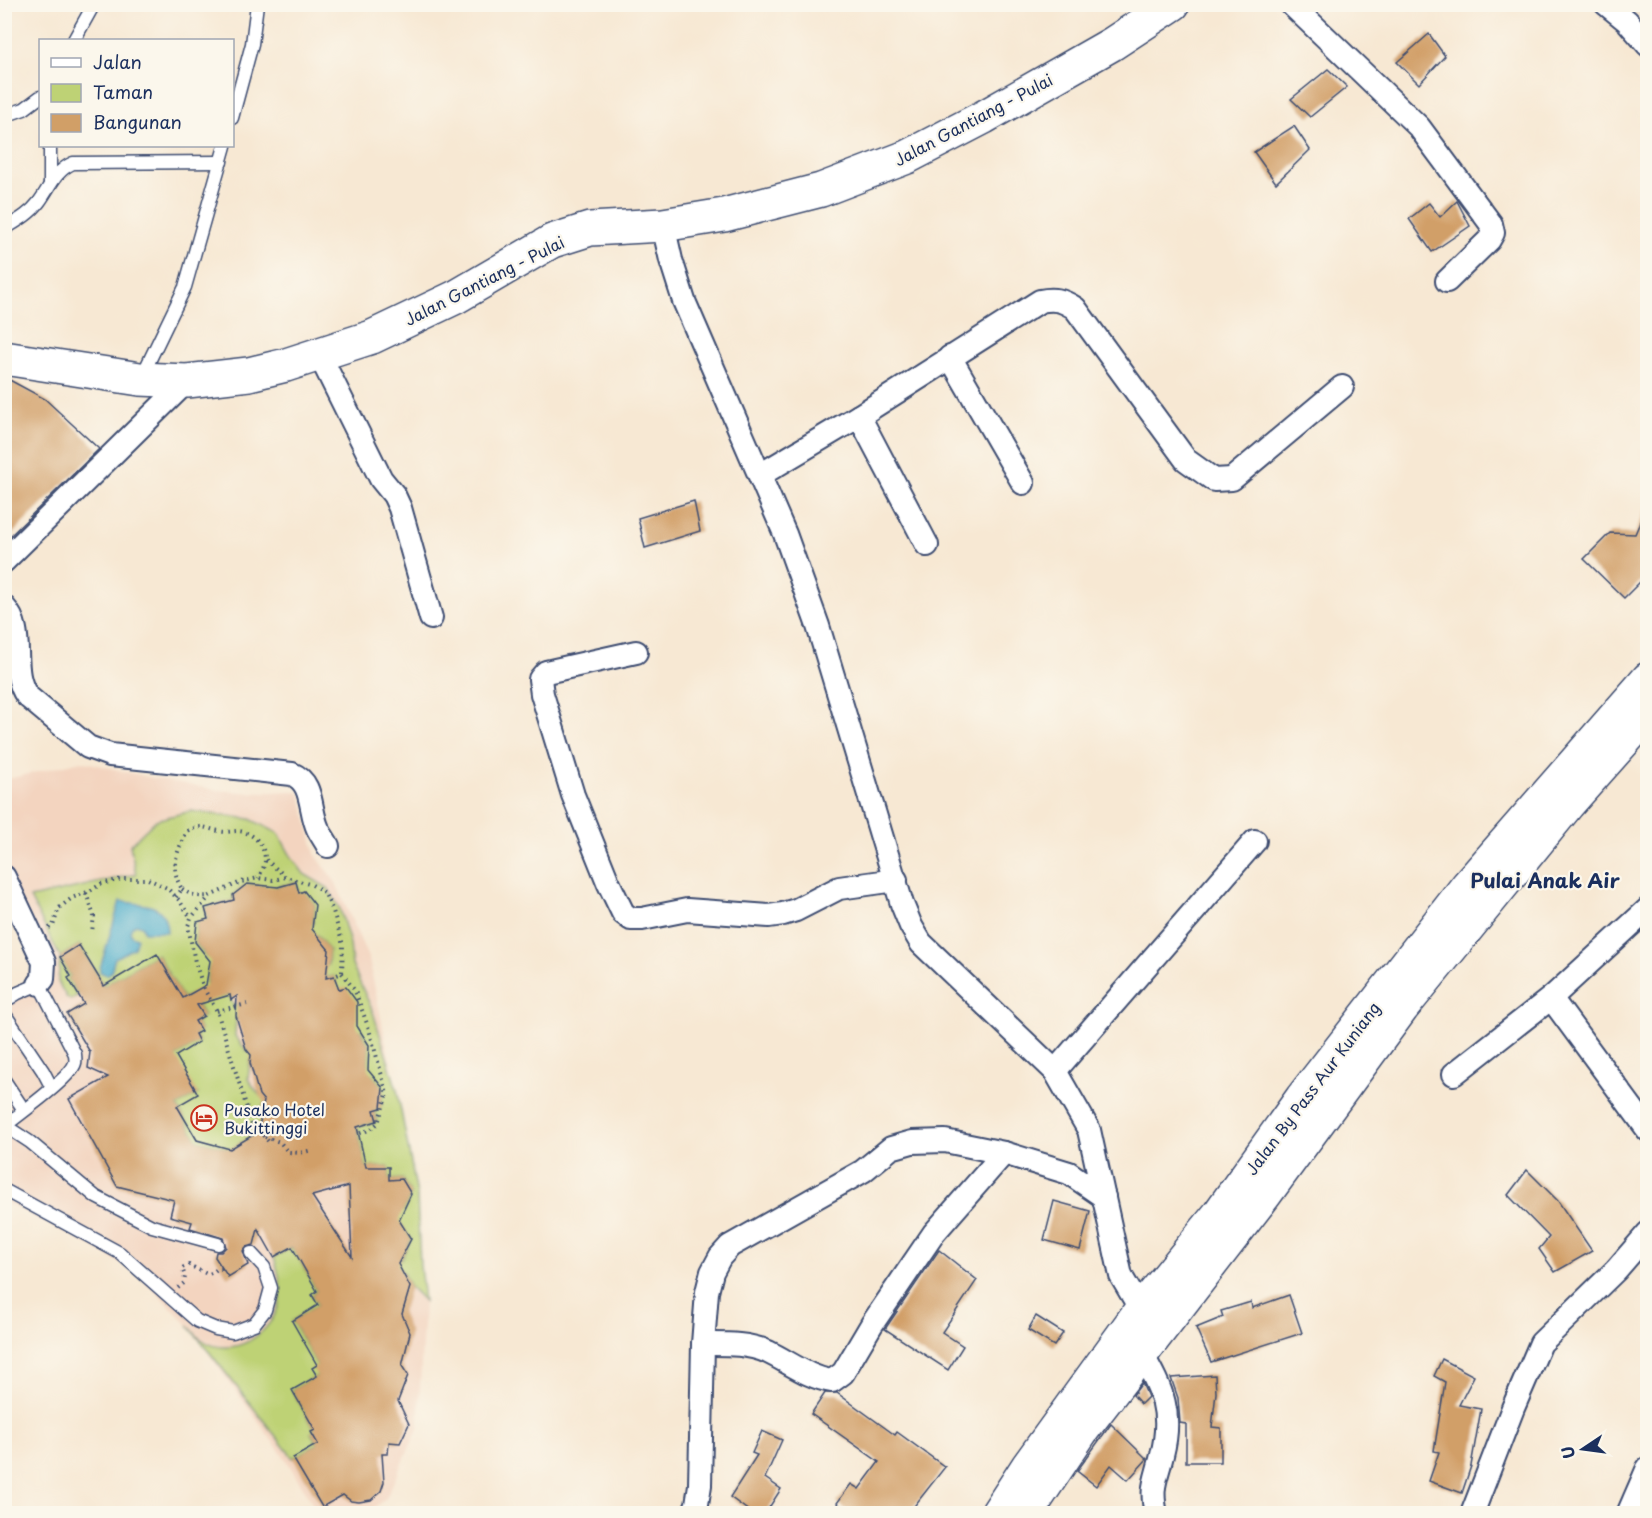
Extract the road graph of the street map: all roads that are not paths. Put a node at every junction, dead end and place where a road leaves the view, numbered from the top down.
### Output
1 (94, 4) edge
2 (257, 4) edge
3 (1173, 4) edge
4 (1291, 4) edge
5 (1606, 4) edge
6 (76, 39) edge
7 (1647, 45) edge
8 (39, 103) edge
9 (234, 111) edge
10 (4, 116) edge
11 (50, 147) edge
12 (225, 147) edge
13 (221, 162) junction
14 (50, 184) junction
15 (663, 225) junction
16 (4, 229) edge
17 (1447, 281) dead end
18 (319, 354) junction
19 (950, 357) junction
20 (4, 358) edge
21 (140, 379) junction
22 (188, 381) junction
23 (1342, 387) dead end
24 (859, 416) junction
25 (760, 476) junction
26 (1023, 483) dead end
27 (927, 545) dead end
28 (4, 561) edge
29 (4, 607) edge
30 (431, 618) dead end
31 (636, 652) dead end
32 (1647, 679) edge
33 (1647, 714) edge
34 (1255, 841) dead end
35 (328, 846) dead end
36 (4, 877) edge
37 (896, 880) junction
38 (1647, 909) edge
39 (39, 984) junction
40 (1551, 998) junction
41 (4, 1002) edge
42 (4, 1013) edge
43 (1347, 1063) junction
44 (1055, 1071) junction
45 (1454, 1074) dead end
46 (4, 1080) edge
47 (52, 1088) junction
48 (1312, 1107) junction
49 (24, 1110) junction
50 (5, 1125) edge
51 (1647, 1130) edge
52 (1004, 1152) junction
53 (4, 1190) edge
54 (1104, 1197) junction
55 (1647, 1233) edge
56 (218, 1244) dead end
57 (251, 1253) dead end
58 (1141, 1310) junction
59 (703, 1344) junction
60 (1143, 1354) junction
61 (1647, 1468) edge
62 (693, 1514) edge
63 (997, 1514) edge
64 (1026, 1514) edge
65 (1156, 1514) edge
66 (1472, 1514) edge
67 (1628, 1514) edge

1 - 6 lane
2 - 9 lane
3 - 15 main road, Jalan Gantiang - Pulai
4 - 17 street
5 - 7 street
8 - 10 lane
11 - 14 lane
12 - 13 lane
13 - 14 lane
13 - 21 lane
14 - 16 lane
15 - 18 main road, Jalan Gantiang - Pulai
15 - 25 street
18 - 22 main road, Jalan Gantiang - Pulai
18 - 30 street
19 - 23 street
19 - 24 street
19 - 26 street
20 - 21 main road, Jalan Gantiang - Pulai
21 - 22 main road, Jalan Gantiang - Pulai
22 - 28 street
24 - 25 street
24 - 27 street
25 - 37 street
29 - 35 street
31 - 37 street
32 - 43 main road, Jalan By Pass Aur Kuniang
33 - 43 main road, Jalan By Pass Aur Kuniang
34 - 44 street
36 - 39 street
37 - 44 street
38 - 40 street
39 - 41 lane
39 - 47 lane
40 - 45 street
40 - 51 street
42 - 47 lane
43 - 48 main road, Jalan By Pass Aur Kuniang
44 - 54 street
46 - 49 lane
47 - 49 lane
48 - 58 main road, Jalan By Pass Aur Kuniang
48 - 60 main road, Jalan By Pass Aur Kuniang
49 - 50 lane
50 - 56 lane
52 - 54 street
52 - 59 street
52 - 59 street
53 - 57 lane
54 - 58 street
55 - 66 street
58 - 63 main road, Jalan By Pass Aur Kuniang
59 - 62 street
60 - 64 main road, Jalan By Pass Aur Kuniang
60 - 65 street
61 - 67 street

